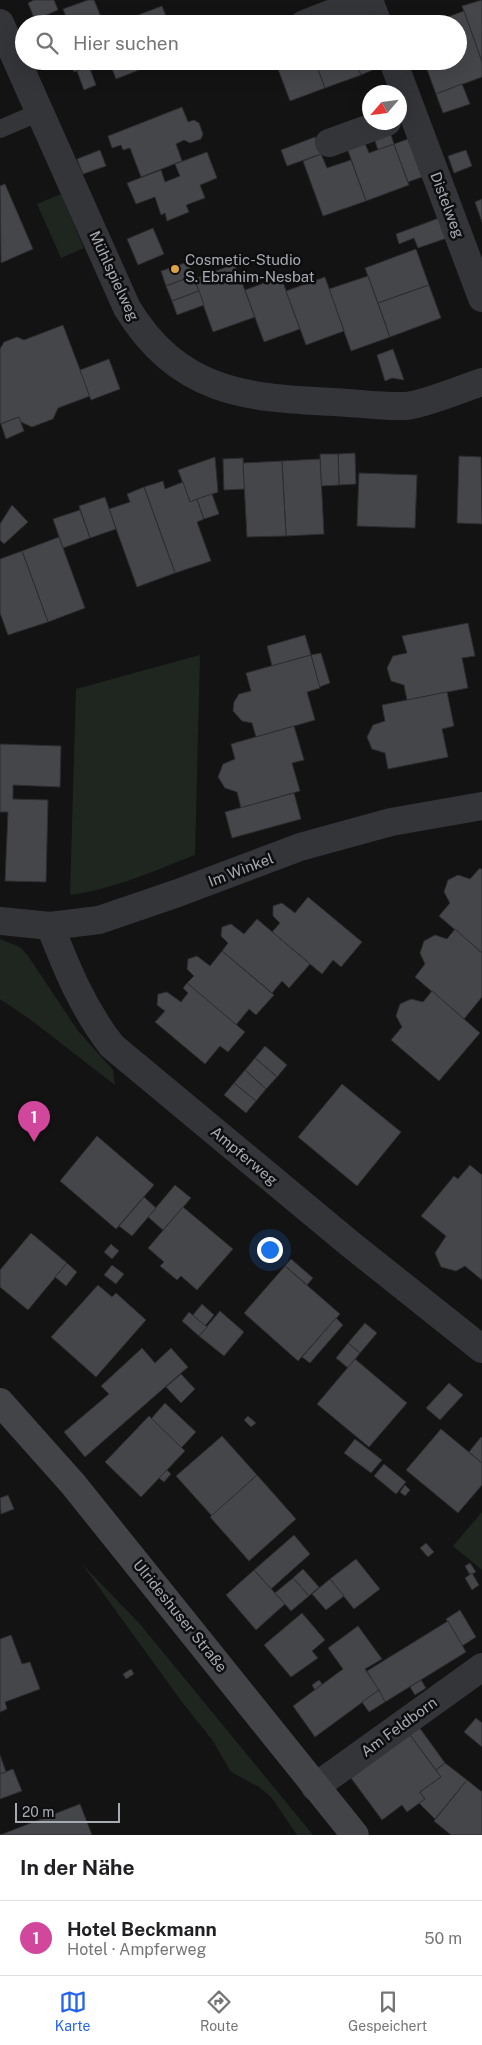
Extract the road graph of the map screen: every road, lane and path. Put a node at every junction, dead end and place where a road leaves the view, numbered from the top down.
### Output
1 (368, 0) edge
2 (328, 15) edge
3 (374, 15) edge
4 (0, 23) edge
5 (15, 56) edge
6 (21, 70) edge
7 (395, 70) edge
8 (399, 85) edge
9 (40, 112) junction
10 (407, 118) edge
11 (0, 129) edge
12 (365, 130) edge
13 (329, 143) dead end
14 (482, 298) edge
15 (482, 382) edge
16 (482, 806) edge
17 (0, 921) edge
18 (50, 926) junction
19 (482, 1349) edge
20 (0, 1402) edge
21 (482, 1667) edge
22 (315, 1787) junction
23 (355, 1835) edge

1 - 2 street
1 - 3 street
4 - 5 street, Mühlspielweg
6 - 9 street, Mühlspielweg
7 - 8 street, Distelweg
9 - 11 lane
9 - 15 street, Mühlspielweg
10 - 14 street, Distelweg
12 - 13 street
16 - 18 street, Im Winkel
17 - 18 street, Im Winkel
18 - 19 street, Ampferweg
20 - 22 street, Ulrideshuser Straße
21 - 22 street, Am Feldborn
22 - 23 street, Ulrideshuser Straße

